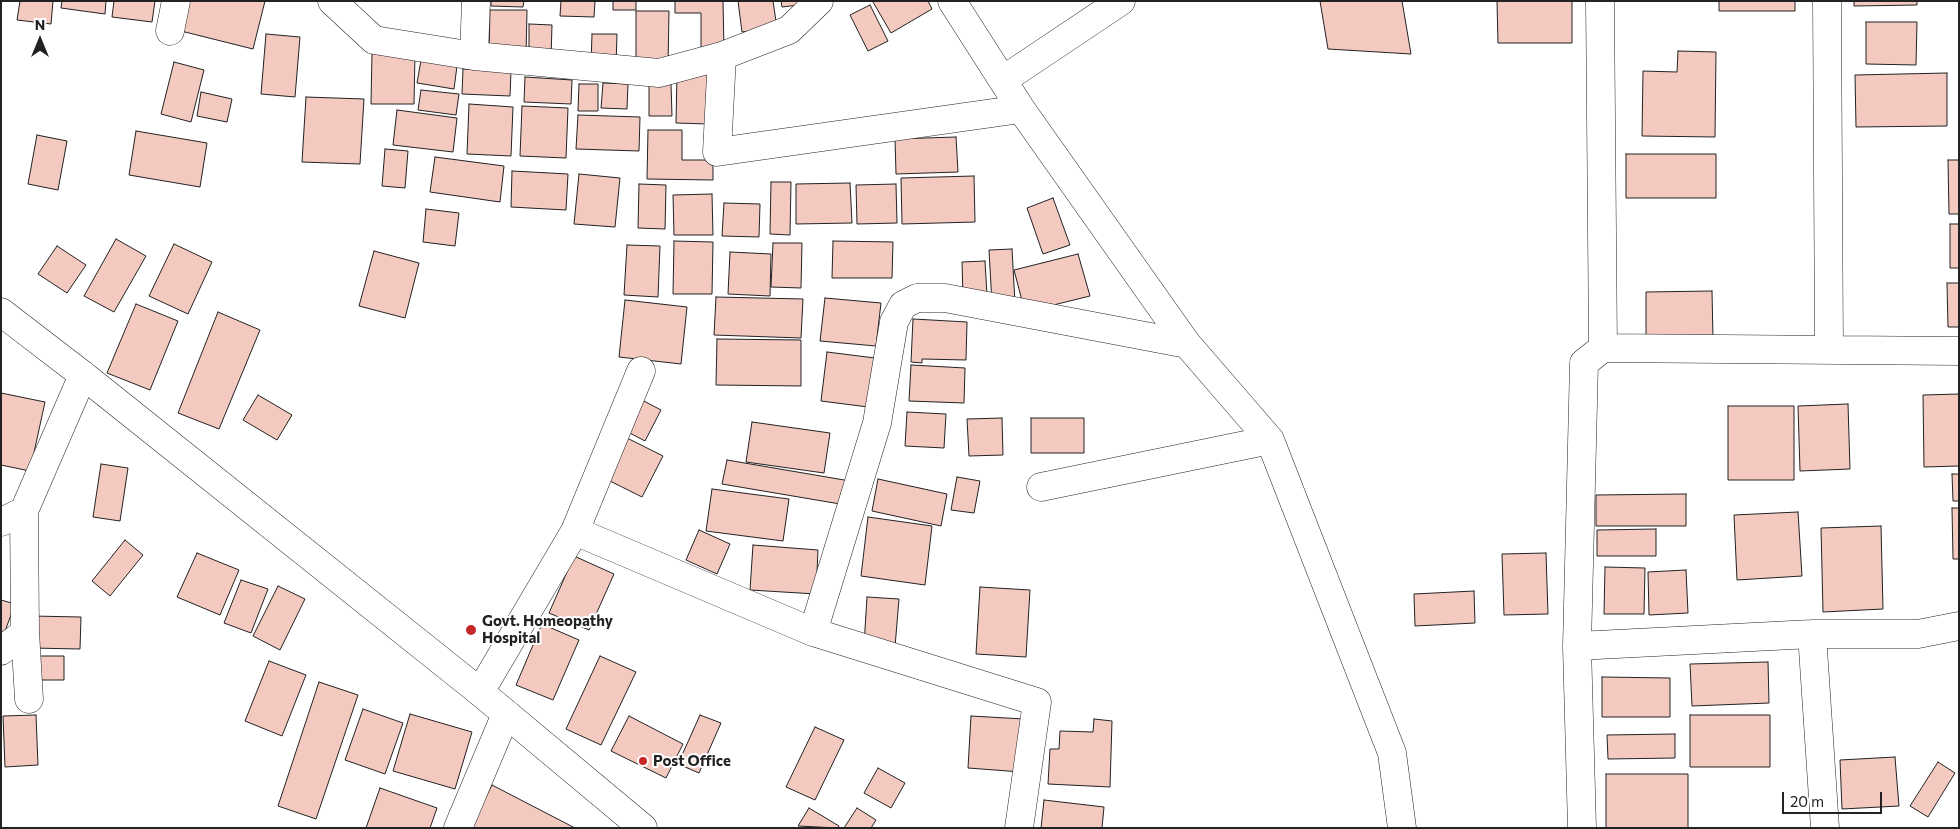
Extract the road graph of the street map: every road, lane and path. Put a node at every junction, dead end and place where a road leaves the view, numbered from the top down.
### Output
1 (176, 1) edge
2 (332, 1) edge
3 (476, 1) edge
4 (819, 1) edge
5 (952, 1) edge
6 (1122, 1) edge
7 (1600, 1) edge
8 (1827, 1) edge
9 (170, 30) dead end
10 (474, 56) junction
11 (722, 56) junction
12 (1003, 80) junction
13 (1021, 109) junction
14 (1, 312) edge
15 (1187, 344) junction
16 (1603, 348) junction
17 (1828, 348) junction
18 (1959, 351) edge
19 (641, 371) dead end
20 (83, 375) junction
21 (1270, 440) junction
22 (1041, 486) dead end
23 (13, 516) edge
24 (575, 530) junction
25 (1959, 626) edge
26 (25, 632) junction
27 (813, 632) junction
28 (1812, 634) junction
29 (1577, 646) junction
30 (1, 651) edge
31 (480, 692) junction
32 (29, 698) dead end
33 (506, 714) junction
34 (458, 828) edge
35 (643, 828) edge
36 (1019, 828) edge
37 (1402, 828) edge
38 (1582, 828) edge
39 (1825, 828) edge

1 - 9 street
2 - 10 street
3 - 10 street
4 - 11 street
5 - 12 street
6 - 12 street
7 - 16 street
8 - 17 street
10 - 11 street
11 - 13 street
12 - 13 street
13 - 15 street
14 - 20 street
15 - 21 street
15 - 27 street
16 - 17 street
16 - 29 street
17 - 18 street
19 - 24 street
20 - 23 street
20 - 31 street
21 - 22 street
21 - 37 street
23 - 26 street
24 - 27 street
24 - 31 street
25 - 28 street
26 - 30 street
26 - 32 street
27 - 36 street
28 - 29 street
28 - 39 street
29 - 38 street
31 - 33 street
33 - 34 street
33 - 35 street

